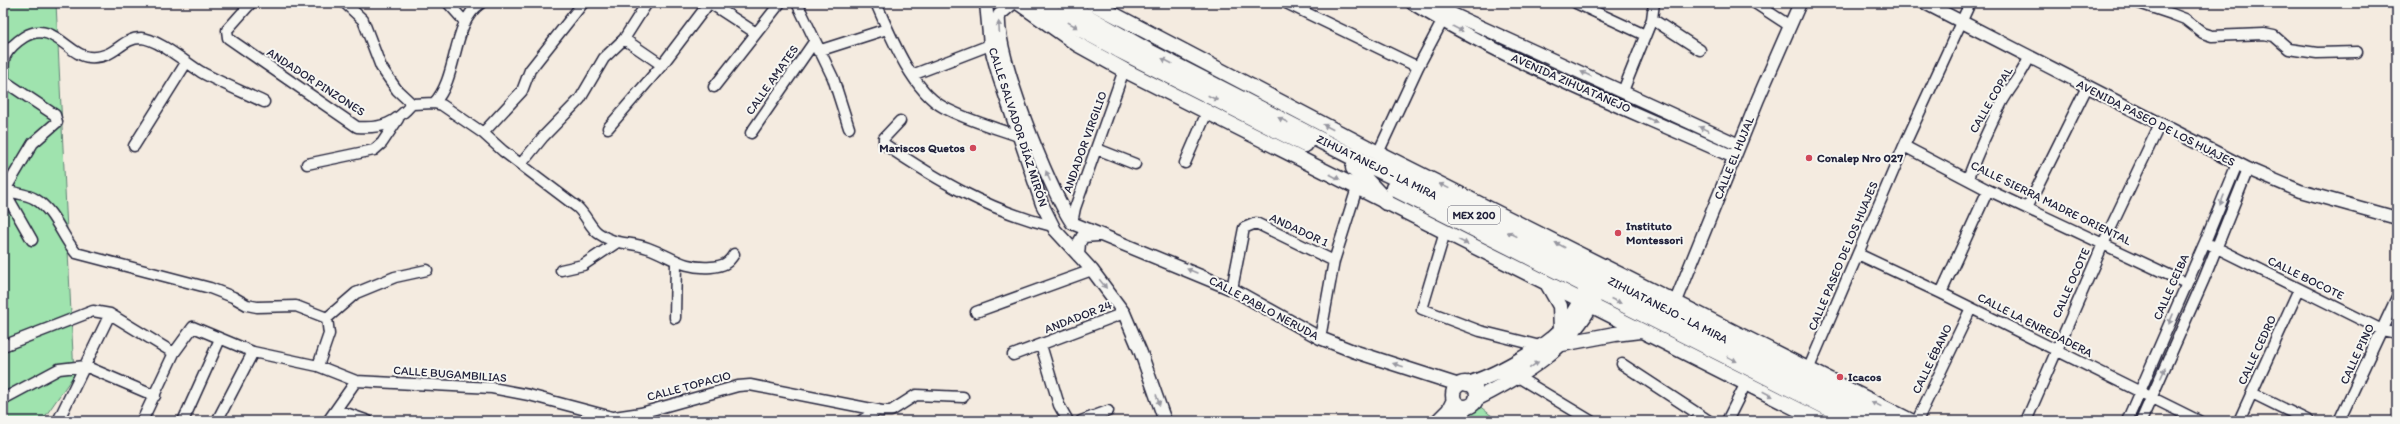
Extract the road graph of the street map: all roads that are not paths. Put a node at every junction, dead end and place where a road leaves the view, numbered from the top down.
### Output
1 (251, 3) edge
2 (345, 3) edge
3 (448, 3) edge
4 (481, 3) edge
5 (583, 3) edge
6 (647, 3) edge
7 (709, 3) edge
8 (780, 3) edge
9 (797, 3) edge
10 (876, 3) edge
11 (986, 3) edge
12 (1014, 3) edge
13 (1019, 3) edge
14 (1040, 3) edge
15 (1066, 3) edge
16 (1092, 3) edge
17 (1286, 3) edge
18 (1412, 3) edge
19 (1435, 3) edge
20 (1576, 3) edge
21 (1654, 3) edge
22 (1755, 3) edge
23 (1800, 3) edge
24 (1925, 3) edge
25 (1970, 3) edge
26 (2139, 3) edge
27 (1448, 12) edge
28 (1652, 19) junction
29 (1963, 21) junction
30 (465, 22) junction
31 (1790, 26) junction
32 (888, 29) junction
33 (756, 33) junction
34 (1644, 35) junction
35 (624, 38) junction
36 (990, 45) junction
37 (816, 46) junction
38 (1700, 50) dead end
39 (2357, 52) dead end
40 (2029, 58) junction
41 (186, 63) junction
42 (662, 65) junction
43 (1418, 67) junction
44 (1124, 70) junction
45 (912, 75) junction
46 (3, 82) edge
47 (2086, 87) junction
48 (714, 88) dead end
49 (1622, 90) junction
50 (264, 102) dead end
51 (434, 103) junction
52 (412, 104) junction
53 (1208, 110) junction
54 (398, 119) junction
55 (900, 121) dead end
56 (2160, 124) junction
57 (608, 128) dead end
58 (850, 128) dead end
59 (484, 133) junction
60 (751, 133) dead end
61 (1020, 136) junction
62 (1034, 141) junction
63 (1740, 145) junction
64 (134, 146) dead end
65 (1904, 146) junction
66 (1096, 149) junction
67 (1378, 153) junction
68 (1734, 156) junction
69 (1185, 163) dead end
70 (307, 164) dead end
71 (521, 164) junction
72 (1135, 164) dead end
73 (2237, 164) junction
74 (1354, 168) junction
75 (2248, 170) junction
76 (1968, 178) junction
77 (1357, 188) junction
78 (4, 190) edge
79 (1988, 190) junction
80 (1386, 202) junction
81 (2027, 208) junction
82 (2397, 218) edge
83 (1072, 224) junction
84 (1052, 226) junction
85 (1445, 232) junction
86 (1100, 235) junction
87 (32, 240) dead end
88 (2205, 242) junction
89 (616, 243) junction
90 (2103, 244) junction
91 (2217, 248) junction
92 (734, 254) dead end
93 (1858, 254) junction
94 (1078, 255) junction
95 (1334, 261) junction
96 (676, 262) junction
97 (427, 270) dead end
98 (561, 270) dead end
99 (1092, 270) junction
100 (2186, 283) junction
101 (1595, 284) junction
102 (1548, 285) junction
103 (1232, 289) junction
104 (2299, 290) junction
105 (1941, 293) junction
106 (2397, 298) edge
107 (1972, 308) junction
108 (976, 312) dead end
109 (1124, 313) junction
110 (110, 314) junction
111 (1670, 314) junction
112 (327, 318) junction
113 (675, 318) dead end
114 (2382, 330) junction
115 (1642, 331) junction
116 (2397, 333) edge
117 (1560, 337) junction
118 (1320, 338) junction
119 (220, 339) junction
120 (1659, 339) junction
121 (1041, 345) junction
122 (3, 346) edge
123 (1540, 346) junction
124 (1753, 348) junction
125 (253, 352) junction
126 (2056, 352) junction
127 (174, 353) junction
128 (1013, 355) dead end
129 (1622, 364) dead end
130 (86, 366) junction
131 (318, 366) junction
132 (1808, 370) junction
133 (1518, 377) junction
134 (356, 381) junction
135 (1746, 383) junction
136 (1463, 384) junction
137 (2141, 391) junction
138 (2252, 393) junction
139 (155, 396) junction
140 (2152, 397) junction
141 (963, 398) dead end
142 (3, 399) edge
143 (1454, 400) junction
144 (1471, 403) junction
145 (337, 410) junction
146 (878, 410) junction
147 (1108, 411) dead end
148 (614, 419) edge
149 (58, 421) edge
150 (142, 421) edge
151 (184, 421) edge
152 (217, 421) edge
153 (328, 421) edge
154 (368, 421) edge
155 (587, 421) edge
156 (861, 421) edge
157 (1067, 421) edge
158 (1081, 421) edge
159 (1165, 421) edge
160 (1438, 421) edge
161 (1453, 421) edge
162 (1591, 421) edge
163 (1709, 421) edge
164 (1727, 421) edge
165 (1821, 421) edge
166 (1855, 421) edge
167 (1885, 421) edge
168 (1911, 421) edge
169 (1917, 421) edge
170 (2026, 421) edge
171 (2127, 421) edge
172 (2141, 421) edge
173 (2198, 421) edge
174 (2239, 421) edge
175 (2309, 421) edge
176 (2339, 421) edge

1 - 54 street, ANDADOR PINZONES
2 - 52 street
3 - 30 street
4 - 30 street
5 - 59 street
6 - 35 street
7 - 33 street
7 - 42 street
8 - 33 street
9 - 37 street
10 - 32 street
11 - 36 street, CALLE SALVADOR DÍAZ MIRÓN
62 -> 12 street, CALLE SALVADOR DÍAZ MIRÓN
13 - 44 main road
14 -> 74 highway, ZIHUATANEJO - LA MIRA / MEX 200
101 -> 15 highway, ZIHUATANEJO - LA MIRA / MEX 200
67 -> 16 main road
17 - 43 street
18 - 27 street, AVENIDA ZIHUATANEJO
19 - 27 street, AVENIDA ZIHUATANEJO
20 - 34 street
21 - 28 street
22 - 31 street
23 - 31 street, CALLE EL HUJAL
24 - 29 street, AVENIDA PASEO DE LOS HUAJES
25 - 29 street, CALLE PASEO DE LOS HUAJES
26 - 39 street
27 - 43 street
49 -> 27 street, AVENIDA ZIHUATANEJO
27 -> 68 street, AVENIDA ZIHUATANEJO
28 - 34 street
28 - 38 street
29 - 40 street, AVENIDA PASEO DE LOS HUAJES
29 - 65 street, CALLE PASEO DE LOS HUAJES
30 - 51 street
31 - 63 street, CALLE EL HUJAL
32 - 37 street, CALLE AMATES
32 - 45 street
33 - 48 street
34 - 49 street
35 - 42 street
35 - 71 street
36 - 45 street
36 - 61 street, CALLE SALVADOR DÍAZ MIRÓN
37 - 58 street
37 - 60 street, CALLE AMATES
40 - 47 street, AVENIDA PASEO DE LOS HUAJES
40 - 76 street, CALLE COPAL
41 - 46 street
41 - 50 street
41 - 64 street
42 - 57 street
43 - 67 street
44 - 53 main road
44 - 66 street, ANDADOR VIRGILIO
45 - 61 street
46 - 78 street
47 - 56 street, AVENIDA PASEO DE LOS HUAJES
47 - 81 street
63 -> 49 street, AVENIDA ZIHUATANEJO
51 - 52 street
51 - 59 street
52 - 54 street, ANDADOR PINZONES
53 - 69 street
53 -> 77 main road
54 - 70 street
55 - 84 street
56 - 73 street, AVENIDA PASEO DE LOS HUAJES
56 - 90 street, CALLE OCOTE
59 - 71 street
61 - 62 street
61 - 84 street, CALLE SALVADOR DÍAZ MIRÓN
83 -> 62 street, CALLE SALVADOR DÍAZ MIRÓN
63 - 68 street, CALLE EL HUJAL
65 - 76 street, CALLE SIERRA MADRE ORIENTAL
65 - 93 street, CALLE PASEO DE LOS HUAJES
66 - 72 street
66 - 83 street, ANDADOR VIRGILIO
101 -> 67 main road
68 - 111 street, CALLE EL HUJAL
71 - 89 street
73 - 75 street, AVENIDA PASEO DE LOS HUAJES
73 -> 88 street, CALLE CEIBA
74 - 80 highway
74 - 101 highway, ZIHUATANEJO - LA MIRA / MEX 200
75 - 82 street, AVENIDA PASEO DE LOS HUAJES
75 - 91 street
76 - 79 street, CALLE SIERRA MADRE ORIENTAL
77 - 80 main road
77 - 95 street
78 - 87 street
78 - 112 street
79 - 81 street, CALLE SIERRA MADRE ORIENTAL
79 - 105 street
80 - 85 main road
81 - 90 street, CALLE SIERRA MADRE ORIENTAL
83 - 86 street, CALLE PABLO NERUDA
84 - 94 street, CALLE SALVADOR DÍAZ MIRÓN
85 -> 102 main road
85 - 123 street
86 - 94 street
103 -> 86 street, CALLE PABLO NERUDA
88 - 91 street, CALLE BOCOTE
88 - 100 street, CALLE CEIBA
89 - 96 street
89 - 98 street
90 - 100 street, CALLE SIERRA MADRE ORIENTAL
90 - 126 street, CALLE OCOTE
91 - 104 street, CALLE BOCOTE
140 -> 91 street
92 - 96 street
93 - 105 street, CALLE LA ENREDADERA
93 - 132 street, CALLE PASEO DE LOS HUAJES
94 - 99 street, CALLE SALVADOR DÍAZ MIRÓN
95 - 103 street, ANDADOR 1
95 - 118 street
96 - 113 street
97 - 112 street
99 - 108 street
99 -> 109 street, CALLE SALVADOR DÍAZ MIRÓN
100 -> 137 street, CALLE CEIBA
101 - 102 main road
101 - 111 highway, ZIHUATANEJO - LA MIRA / MEX 200
101 - 115 main road
101 - 117 main road
102 - 117 main road
103 - 118 street, CALLE PABLO NERUDA
104 - 114 street, CALLE BOCOTE
104 - 138 street, CALLE CEDRO
105 - 107 street, CALLE LA ENREDADERA
106 - 114 street, CALLE PINO
107 - 126 street, CALLE LA ENREDADERA
107 - 169 street, CALLE ÉBANO
109 - 121 street, ANDADOR 24
109 -> 159 street, CALLE SALVADOR DÍAZ MIRÓN
110 - 122 street
110 - 127 street
110 - 130 street
111 - 120 street, CALLE EL HUJAL
111 - 124 highway, ZIHUATANEJO - LA MIRA / MEX 200
111 -> 166 highway, ZIHUATANEJO - LA MIRA / MEX 200
112 - 131 street
114 - 116 street, CALLE BOCOTE
114 - 176 street, CALLE PINO
115 - 117 main road
115 - 120 main road
117 - 123 main road
133 -> 117 main road
136 -> 118 street, CALLE PABLO NERUDA
119 - 125 street, CALLE BUGAMBILIAS
119 - 127 street, CALLE BUGAMBILIAS
119 - 151 street
120 - 135 main road
121 - 128 street, ANDADOR 24
121 - 157 street
123 - 136 main road
124 - 132 main road
124 - 167 highway, ZIHUATANEJO - LA MIRA / MEX 200
125 - 131 street, CALLE BUGAMBILIAS
125 - 152 street
126 - 137 street, CALLE LA ENREDADERA
126 - 170 street, CALLE OCOTE
127 - 139 street
129 - 163 street
130 - 139 street
130 - 142 street
130 - 149 street
131 - 134 street, CALLE BUGAMBILIAS
168 -> 132 main road
133 - 144 main road
133 - 162 street
134 - 145 street
134 - 148 street, CALLE BUGAMBILIAS
135 - 164 street
135 -> 165 main road
136 - 143 main road
136 - 144 main road
137 - 140 street, CALLE LA ENREDADERA
137 - 171 street, CALLE CEIBA
138 - 174 street, CALLE CEDRO
138 - 175 street
139 - 150 street
140 - 172 street
140 - 173 street, CALLE LA ENREDADERA
141 - 146 street, CALLE TOPACIO
143 - 144 main road
143 - 160 main road
144 - 161 main road
145 - 153 street
145 - 154 street
146 - 148 street, CALLE TOPACIO
146 - 156 street
147 - 158 street
148 - 155 street, CALLE TOPACIO

